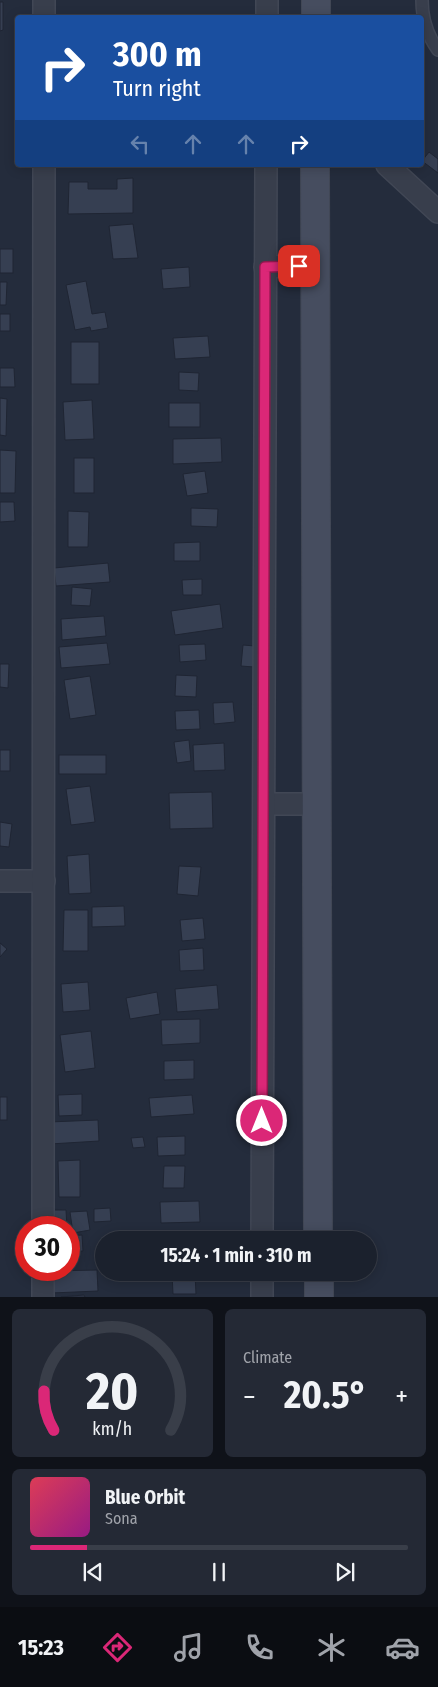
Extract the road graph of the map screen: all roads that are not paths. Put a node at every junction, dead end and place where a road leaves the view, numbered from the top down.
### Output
1 (44, 0) edge
2 (267, 0) edge
3 (316, 0) edge
4 (422, 0) edge
5 (44, 15) edge
6 (267, 15) edge
7 (316, 15) edge
8 (422, 15) edge
9 (424, 21) edge
10 (438, 50) edge
11 (44, 167) edge
12 (266, 167) edge
13 (315, 167) edge
14 (389, 167) edge
15 (438, 212) edge
16 (316, 265) junction
17 (265, 267) junction
18 (264, 804) junction
19 (318, 804) junction
20 (0, 881) edge
21 (44, 881) junction
22 (43, 1216) edge
23 (262, 1231) edge
24 (318, 1231) edge
25 (43, 1281) edge
26 (262, 1281) edge
27 (318, 1281) edge
28 (43, 1297) edge
29 (262, 1297) edge
30 (318, 1297) edge

1 - 5 street
2 - 6 street
3 - 7 main road
4 - 8 lane
9 - 10 lane
11 - 21 street
12 - 17 street
13 - 16 main road
14 - 15 street
16 - 17 street
16 - 19 main road
17 - 18 street
18 - 19 street
18 - 23 street
19 - 24 main road
20 - 21 street
21 - 22 street
25 - 28 street
26 - 29 street
27 - 30 main road

